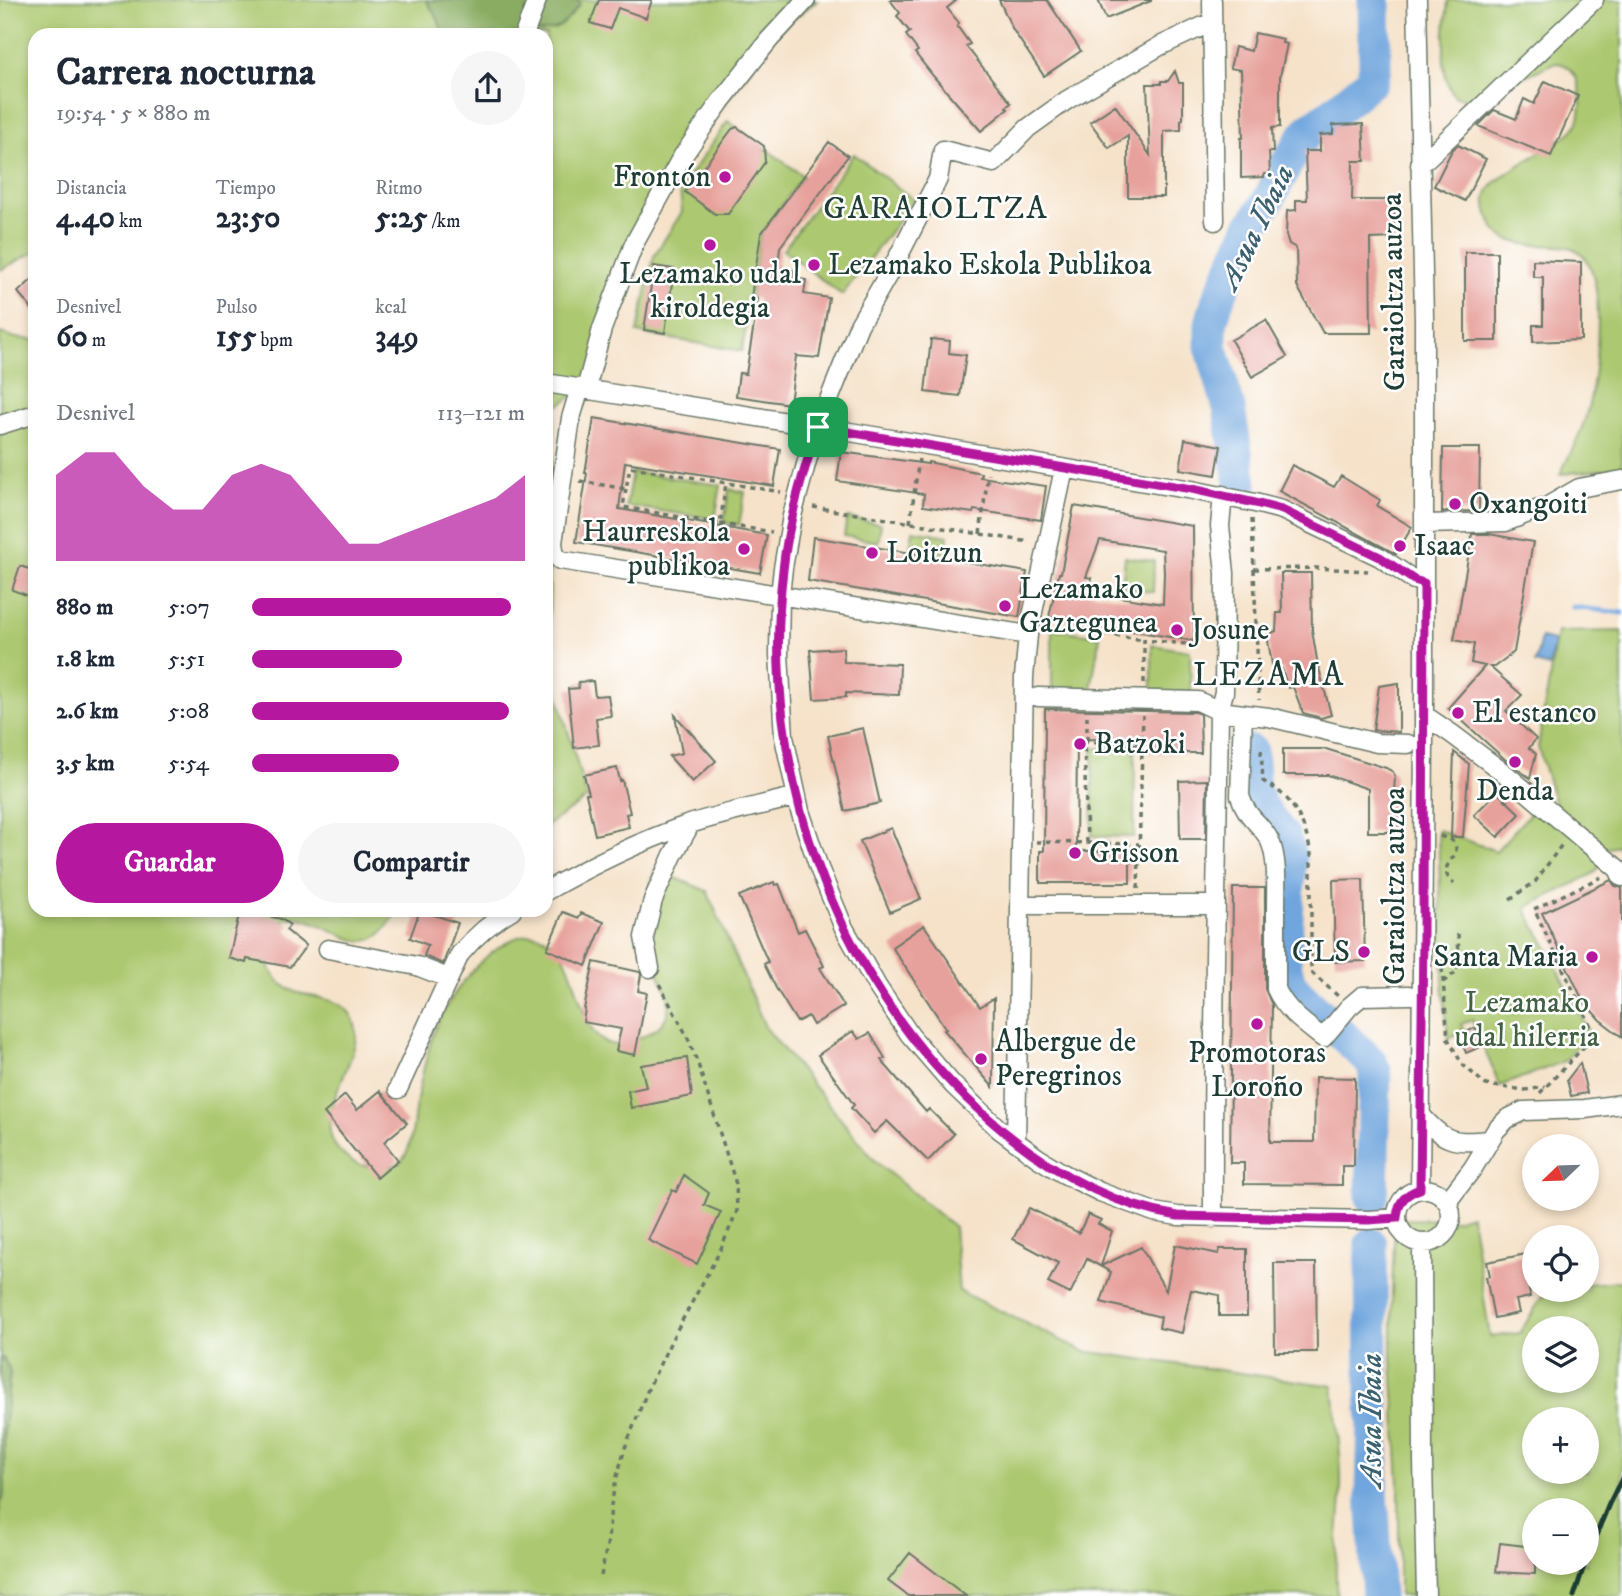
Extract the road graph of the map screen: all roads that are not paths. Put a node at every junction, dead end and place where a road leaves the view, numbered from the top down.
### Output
1 (537, 0) edge
2 (806, 0) edge
3 (1212, 0) edge
4 (1417, 0) edge
5 (1594, 0) edge
6 (1212, 22) junction
7 (527, 28) edge
8 (1420, 165) junction
9 (1215, 221) dead end
10 (553, 384) edge
11 (583, 389) junction
12 (28, 416) edge
13 (0, 425) edge
14 (818, 427) junction
15 (1064, 469) junction
16 (1622, 480) edge
17 (1223, 495) junction
18 (1424, 524) junction
19 (1424, 583) junction
20 (780, 595) junction
21 (1035, 629) junction
22 (1038, 697) dead end
23 (1219, 711) junction
24 (1252, 714) junction
25 (1424, 715) junction
26 (1408, 744) dead end
27 (797, 796) junction
28 (690, 825) junction
29 (1620, 873) edge
30 (553, 887) edge
31 (1020, 905) junction
32 (1216, 905) junction
33 (500, 917) edge
34 (328, 949) dead end
35 (650, 968) road end
36 (448, 978) junction
37 (1409, 995) dead end
38 (398, 1089) dead end
39 (1017, 1097) junction
40 (1622, 1104) edge
41 (985, 1115) junction
42 (1421, 1115) junction
43 (1490, 1140) junction
44 (1016, 1142) junction
45 (1420, 1189) junction
46 (1447, 1202) junction
47 (1213, 1217) junction
48 (1397, 1218) junction
49 (1422, 1242) junction
50 (1426, 1596) edge

1 - 7 street
2 - 11 street
3 - 6 street
4 - 8 street, Garaioltza auzoa
5 - 8 street
6 - 9 street
6 - 14 street
8 - 18 street, Garaioltza auzoa
10 - 11 street
11 - 14 street
11 - 20 street
12 - 13 street
14 - 15 street
14 - 20 street
15 - 17 street
15 - 21 street
16 - 18 street
17 - 19 street
17 - 23 street
18 - 19 street, Garaioltza auzoa
19 - 25 street, Garaioltza auzoa
20 - 21 street
20 - 27 street
21 - 31 street
22 - 23 street
23 - 24 street
23 - 32 street
24 - 26 street
24 - 37 street
25 - 29 street
25 - 42 street, Garaioltza auzoa
27 - 28 street
27 - 41 street
28 - 30 street
28 - 35 street
31 - 32 street
31 - 39 street
32 - 47 street
33 - 36 street
34 - 36 street
36 - 38 street
39 - 41 street
39 - 44 street
40 - 43 street
41 - 44 street
42 - 43 street
42 - 45 street, Garaioltza auzoa
43 - 46 street
44 - 47 street
45 - 46 street
45 - 48 street
46 - 49 street
47 - 48 street
48 - 49 street
49 - 50 street

